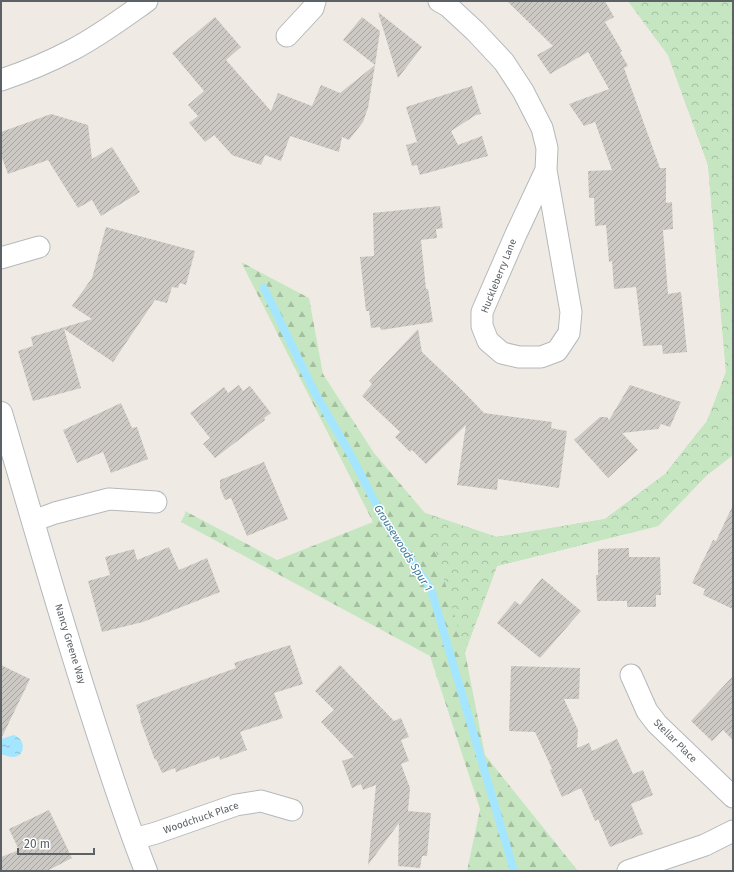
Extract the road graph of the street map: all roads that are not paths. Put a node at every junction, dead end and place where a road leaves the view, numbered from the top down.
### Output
1 (147, 1) edge
2 (315, 1) edge
3 (439, 1) edge
4 (287, 36) dead end
5 (1, 80) edge
6 (546, 170) junction
7 (39, 247) dead end
8 (1, 258) edge
9 (1, 414) edge
10 (156, 502) dead end
11 (33, 521) junction
12 (631, 675) dead end
13 (733, 797) edge
14 (292, 810) dead end
15 (733, 831) edge
16 (134, 839) junction
17 (146, 871) edge
18 (628, 871) edge

1 - 5 street
2 - 4 street
3 - 6 street, Huckleberry Lane
6 - 6 street, Huckleberry Lane
7 - 8 street
9 - 11 street, Nancy Greene Way
10 - 11 street
11 - 16 street, Nancy Greene Way
12 - 13 street, Stellar Place
14 - 16 street, Woodchuck Place
15 - 18 street
16 - 17 street, Nancy Greene Way

